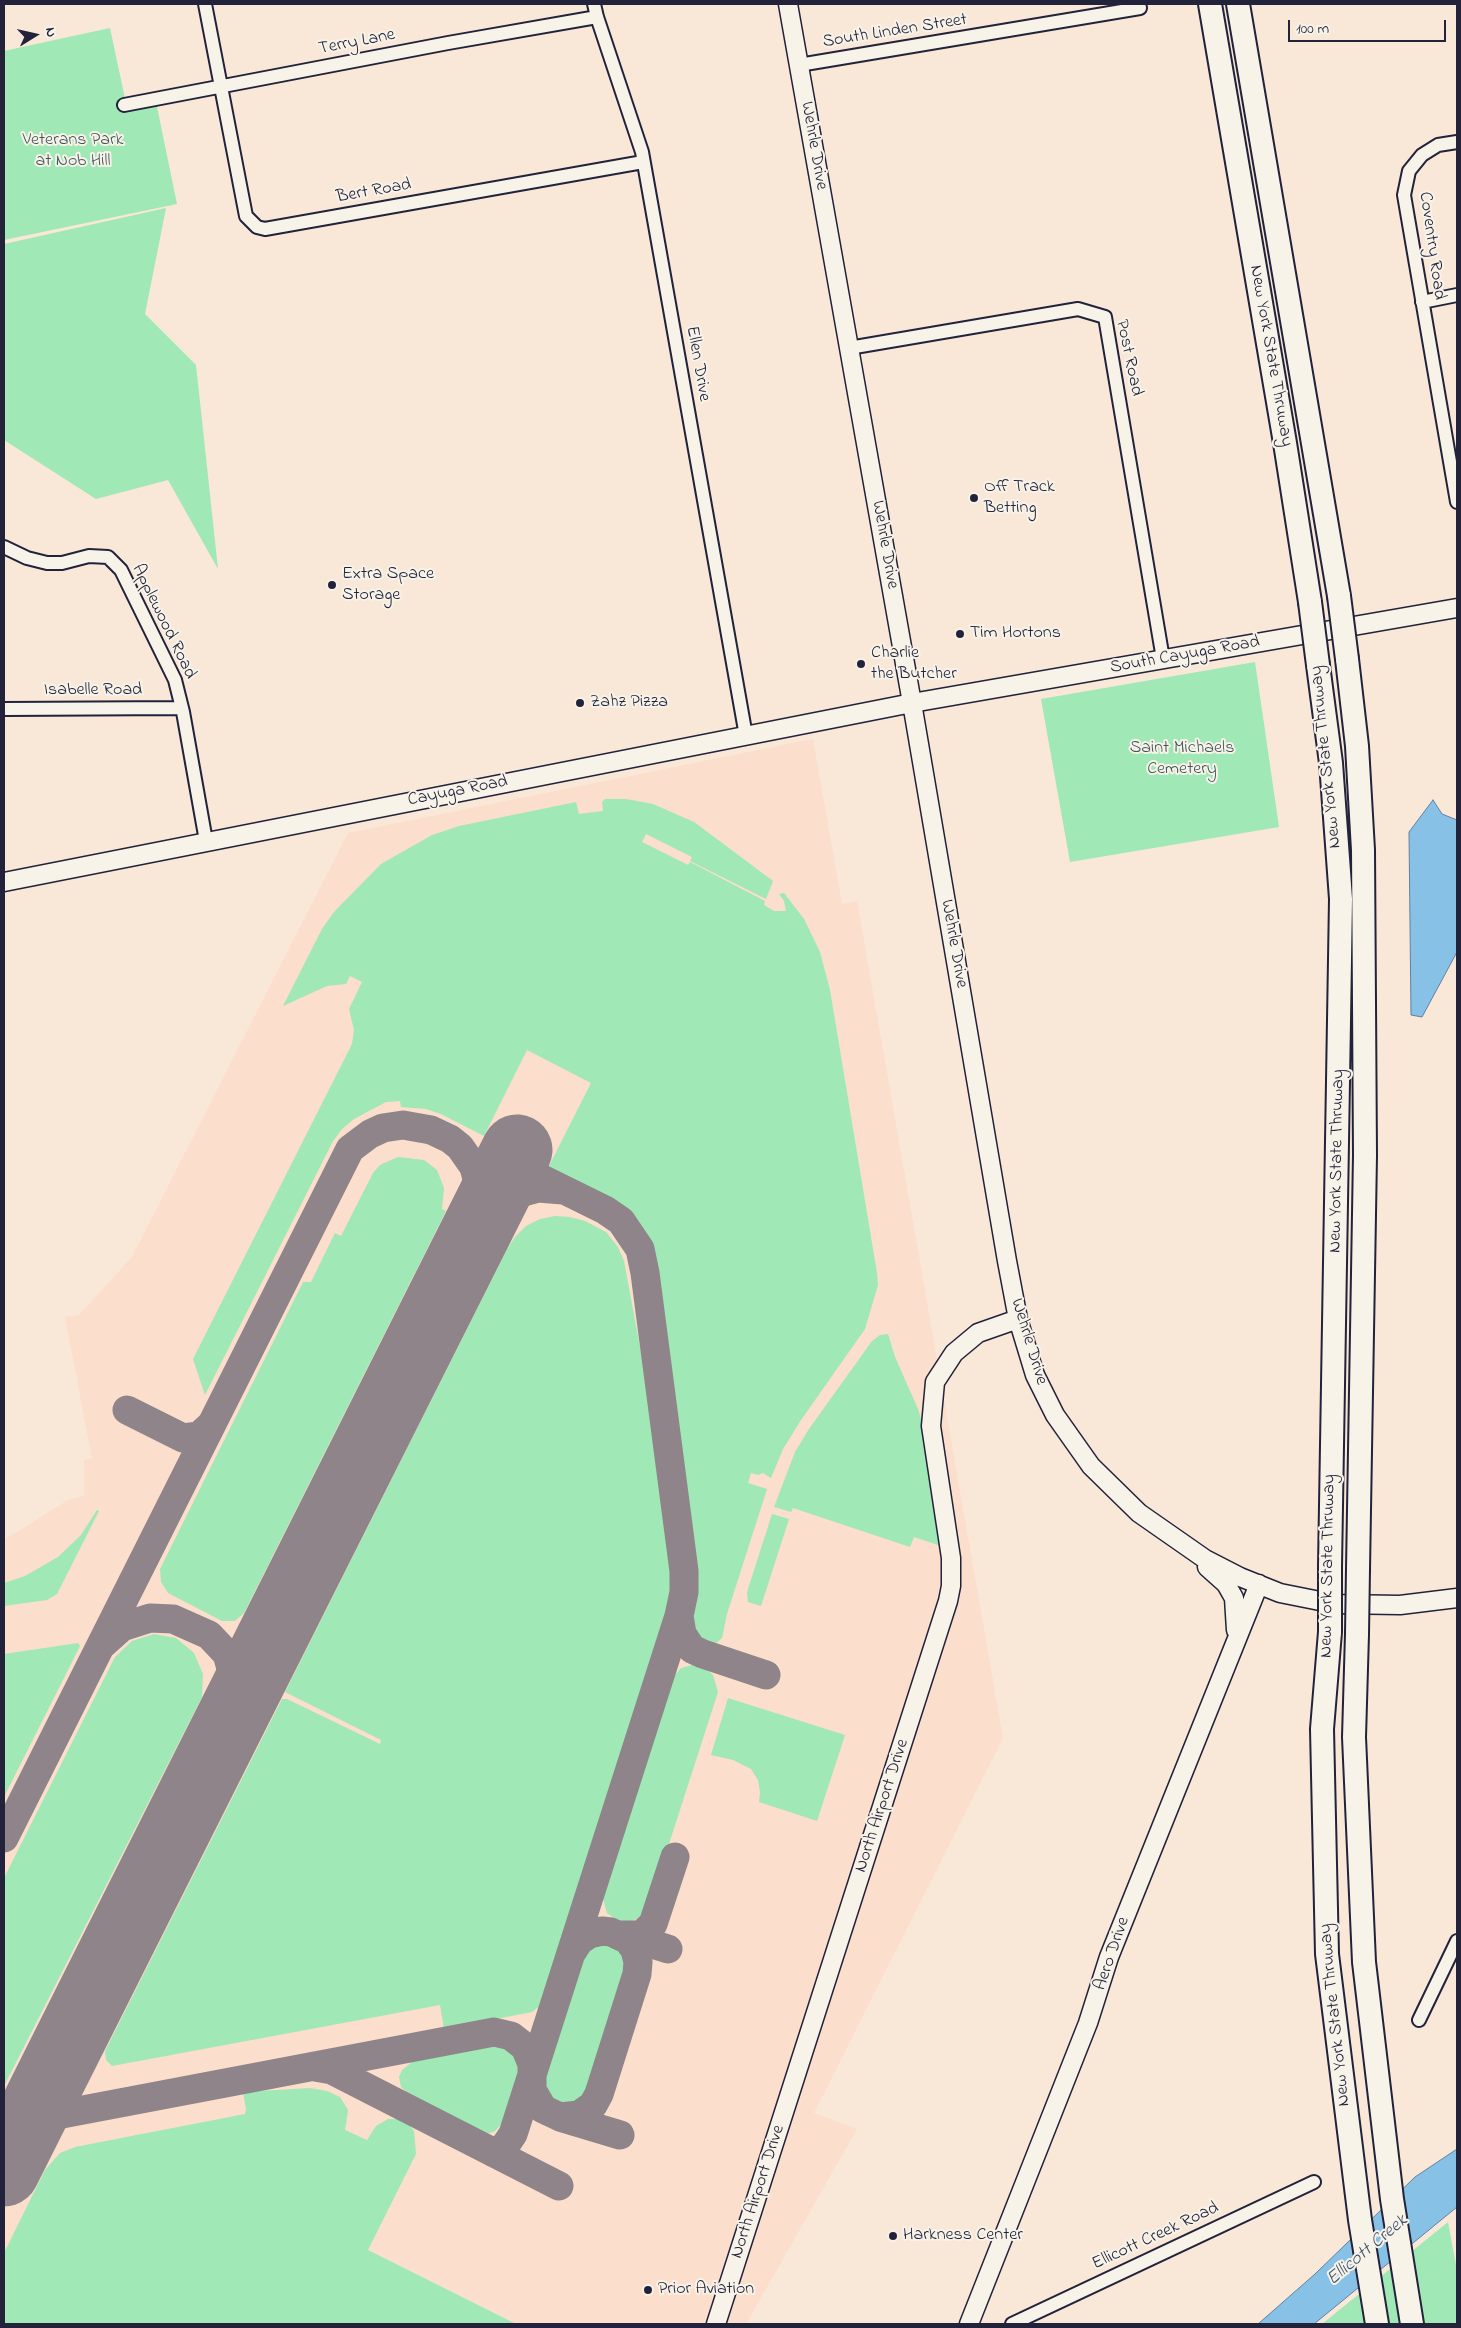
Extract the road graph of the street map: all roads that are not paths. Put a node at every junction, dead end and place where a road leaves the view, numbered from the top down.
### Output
1 (204, 4) edge
2 (594, 4) edge
3 (788, 4) edge
4 (1139, 4) edge
5 (1210, 4) edge
6 (1238, 4) edge
7 (597, 17) junction
8 (799, 65) junction
9 (220, 86) junction
10 (124, 105) dead end
11 (1457, 142) edge
12 (644, 162) junction
13 (1457, 295) edge
14 (1422, 302) junction
15 (849, 348) junction
16 (1452, 445) edge
17 (1457, 502) edge
18 (4, 547) edge
19 (1457, 608) edge
20 (1163, 659) junction
21 (912, 703) junction
22 (181, 708) junction
23 (4, 709) edge
24 (746, 736) junction
25 (206, 841) junction
26 (4, 882) edge
27 (1018, 1319) junction
28 (1186, 1548) junction
29 (1259, 1584) junction
30 (1457, 1598) edge
31 (1236, 1639) junction
32 (1457, 1941) edge
33 (1419, 2020) dead end
34 (1314, 2182) dead end
35 (716, 2324) edge
36 (970, 2324) edge
37 (1012, 2324) edge
38 (1377, 2324) edge
39 (1412, 2324) edge

1 - 9 street, Bert Road
2 - 7 street, Ellen Drive
3 - 8 street, Wehrle Drive
4 - 8 street, South Linden Street
5 - 38 highway, New York State Thruway, bridge
6 - 39 highway, New York State Thruway, bridge
7 - 9 street, Terry Lane
7 - 12 street, Ellen Drive
8 - 15 street, Wehrle Drive
9 - 10 street, Terry Lane
9 - 12 street, Bert Road
11 - 14 street, Coventry Road
12 - 24 street, Ellen Drive
13 - 14 street
14 - 16 street, Coventry Road
15 - 20 street, Post Road
15 - 21 street, Wehrle Drive
16 - 17 street, Coventry Road
18 - 22 street, Applewood Road
19 - 20 street, South Cayuga Road
20 - 21 street, South Cayuga Road
21 - 24 street, Cayuga Road
21 - 27 street, Wehrle Drive
22 - 23 street, Isabelle Road
22 - 25 street, Applewood Road
24 - 25 street, Cayuga Road
25 - 26 street, Cayuga Road
27 - 28 street, Wehrle Drive
27 - 35 street, North Airport Drive
28 - 29 street, Wehrle Drive
28 - 31 street
29 - 30 street, Wehrle Drive
29 - 31 street, Aero Drive
31 - 36 street, Aero Drive
32 - 33 street
34 - 37 street, Ellicott Creek Road

